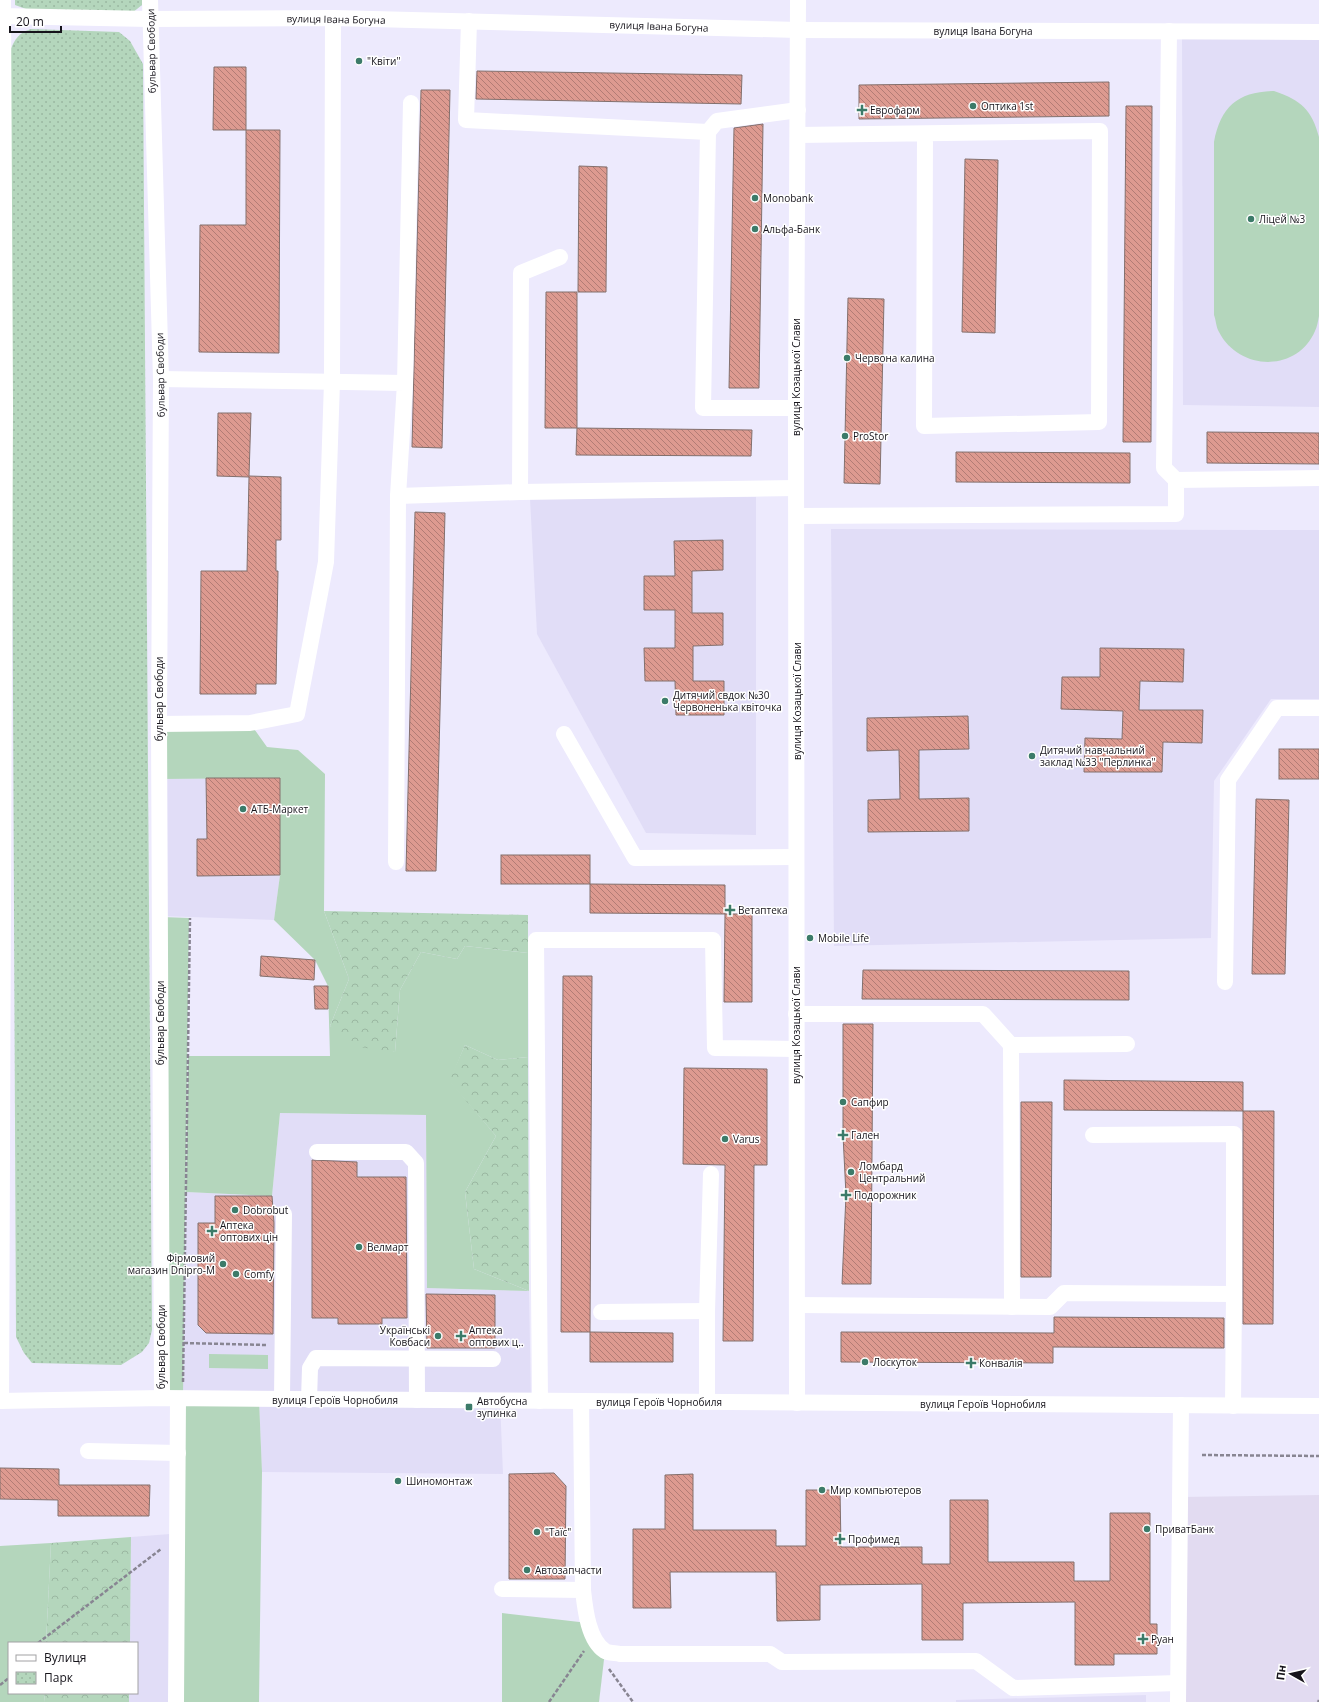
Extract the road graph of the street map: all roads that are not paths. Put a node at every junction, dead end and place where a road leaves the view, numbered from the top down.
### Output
1 (3, 0) edge
2 (150, 0) edge
3 (798, 0) edge
4 (1, 16) edge
5 (333, 18) junction
6 (150, 19) junction
7 (469, 21) junction
8 (798, 30) junction
9 (1169, 31) junction
10 (1319, 32) edge
11 (411, 103) dead end
12 (798, 110) junction
13 (708, 132) junction
14 (925, 134) junction
15 (798, 135) junction
16 (560, 257) dead end
17 (161, 379) junction
18 (332, 382) junction
19 (404, 382) junction
20 (3, 408) edge
21 (796, 408) junction
22 (1319, 478) edge
23 (1176, 480) junction
24 (796, 488) junction
25 (520, 492) junction
26 (398, 496) junction
27 (797, 516) junction
28 (1319, 708) edge
29 (159, 724) junction
30 (564, 734) dead end
31 (796, 857) junction
32 (396, 862) dead end
33 (1225, 982) dead end
34 (796, 1014) junction
35 (1128, 1044) dead end
36 (1011, 1045) junction
37 (796, 1048) junction
38 (1093, 1135) dead end
39 (317, 1152) dead end
40 (711, 1174) dead end
41 (284, 1214) dead end
42 (1, 1226) edge
43 (1234, 1294) junction
44 (797, 1305) junction
45 (1012, 1307) junction
46 (707, 1310) junction
47 (601, 1312) dead end
48 (493, 1358) dead end
49 (162, 1398) junction
50 (180, 1399) junction
51 (282, 1400) junction
52 (308, 1400) junction
53 (417, 1400) junction
54 (0, 1401) edge
55 (540, 1401) junction
56 (581, 1401) junction
57 (707, 1402) junction
58 (797, 1403) junction
59 (1180, 1405) junction
60 (1233, 1406) junction
61 (1319, 1406) edge
62 (88, 1451) dead end
63 (178, 1453) junction
64 (502, 1589) dead end
65 (583, 1590) junction
66 (1178, 1683) junction
67 (176, 1702) edge
68 (1178, 1702) edge

1 - 4 street
2 - 6 street, бульвар Свободи
3 - 8 street, вулиця Козацької Слави
4 - 6 street, вулиця Івана Богуна
4 - 20 street
5 - 6 street, вулиця Івана Богуна
5 - 7 street, вулиця Івана Богуна
5 - 18 street
6 - 17 street, бульвар Свободи
7 - 8 street, вулиця Івана Богуна
7 - 13 street
8 - 9 street, вулиця Івана Богуна
8 - 12 street, вулиця Козацької Слави
9 - 10 street, вулиця Івана Богуна
9 - 23 street
11 - 19 street
12 - 13 street
12 - 15 street, вулиця Козацької Слави
13 - 21 street
14 - 14 street
14 - 15 street
15 - 21 street, вулиця Козацької Слави
16 - 25 street
17 - 18 street
17 - 29 street, бульвар Свободи
18 - 19 street
18 - 29 street
19 - 26 street
20 - 42 street
21 - 24 street, вулиця Козацької Слави
22 - 23 street
23 - 27 street
24 - 25 street
24 - 27 street, вулиця Козацької Слави
25 - 26 street
26 - 32 street
27 - 31 street, вулиця Козацької Слави
28 - 33 street
29 - 49 street, бульвар Свободи
30 - 31 street
31 - 34 street, вулиця Козацької Слави
34 - 36 street
34 - 37 street, вулиця Козацької Слави
35 - 36 street
36 - 45 street
37 - 44 street, вулиця Козацької Слави
37 - 55 street
38 - 43 street
39 - 53 street
40 - 46 street
41 - 51 street
42 - 54 street
43 - 45 street
43 - 60 street
44 - 45 street
44 - 58 street, вулиця Козацької Слави
46 - 47 street
46 - 57 street
48 - 52 street
49 - 50 street, вулиця Героїв Чорнобиля
49 - 54 street, вулиця Героїв Чорнобиля
50 - 51 street, вулиця Героїв Чорнобиля
50 - 63 street
51 - 52 street, вулиця Героїв Чорнобиля
52 - 53 street, вулиця Героїв Чорнобиля
53 - 55 street, вулиця Героїв Чорнобиля
55 - 56 street, вулиця Героїв Чорнобиля
56 - 57 street, вулиця Героїв Чорнобиля
56 - 65 street
57 - 58 street, вулиця Героїв Чорнобиля
58 - 59 street, вулиця Героїв Чорнобиля
59 - 60 street, вулиця Героїв Чорнобиля
59 - 66 street
60 - 61 street, вулиця Героїв Чорнобиля
62 - 63 street
63 - 67 street
64 - 65 street
65 - 66 street
66 - 68 street

